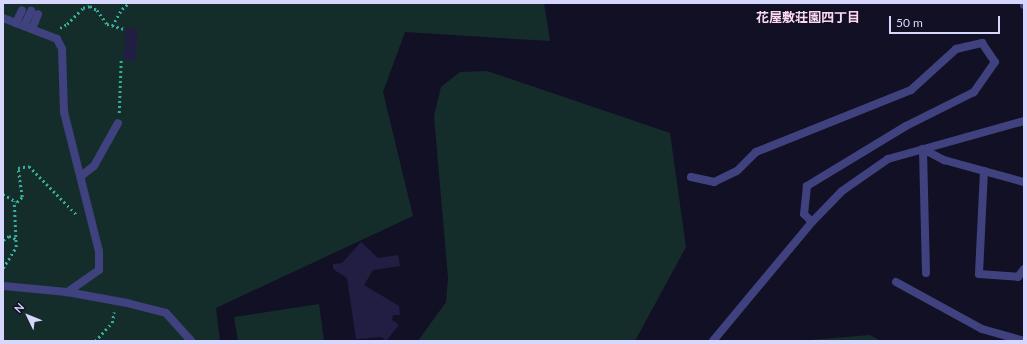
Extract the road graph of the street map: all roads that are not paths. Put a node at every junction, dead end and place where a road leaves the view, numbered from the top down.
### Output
1 (3, 18) edge
2 (24, 26) junction
3 (1024, 120) edge
4 (118, 123) road end
5 (924, 149) junction
6 (984, 171) junction
7 (81, 176) junction
8 (691, 177) dead end
9 (1024, 182) edge
10 (812, 222) junction
11 (1024, 269) edge
12 (926, 273) dead end
13 (896, 282) dead end
14 (3, 286) edge
15 (67, 292) junction
16 (1024, 340) edge
17 (191, 341) edge
18 (712, 341) edge

1 - 2 street
2 - 2 street
2 - 7 street
3 - 5 street
4 - 7 street
5 - 6 street
5 - 10 street
5 - 12 street
6 - 9 street
6 - 11 street
7 - 15 street
8 - 10 street
10 - 18 street
13 - 16 street
14 - 15 street
15 - 17 street

